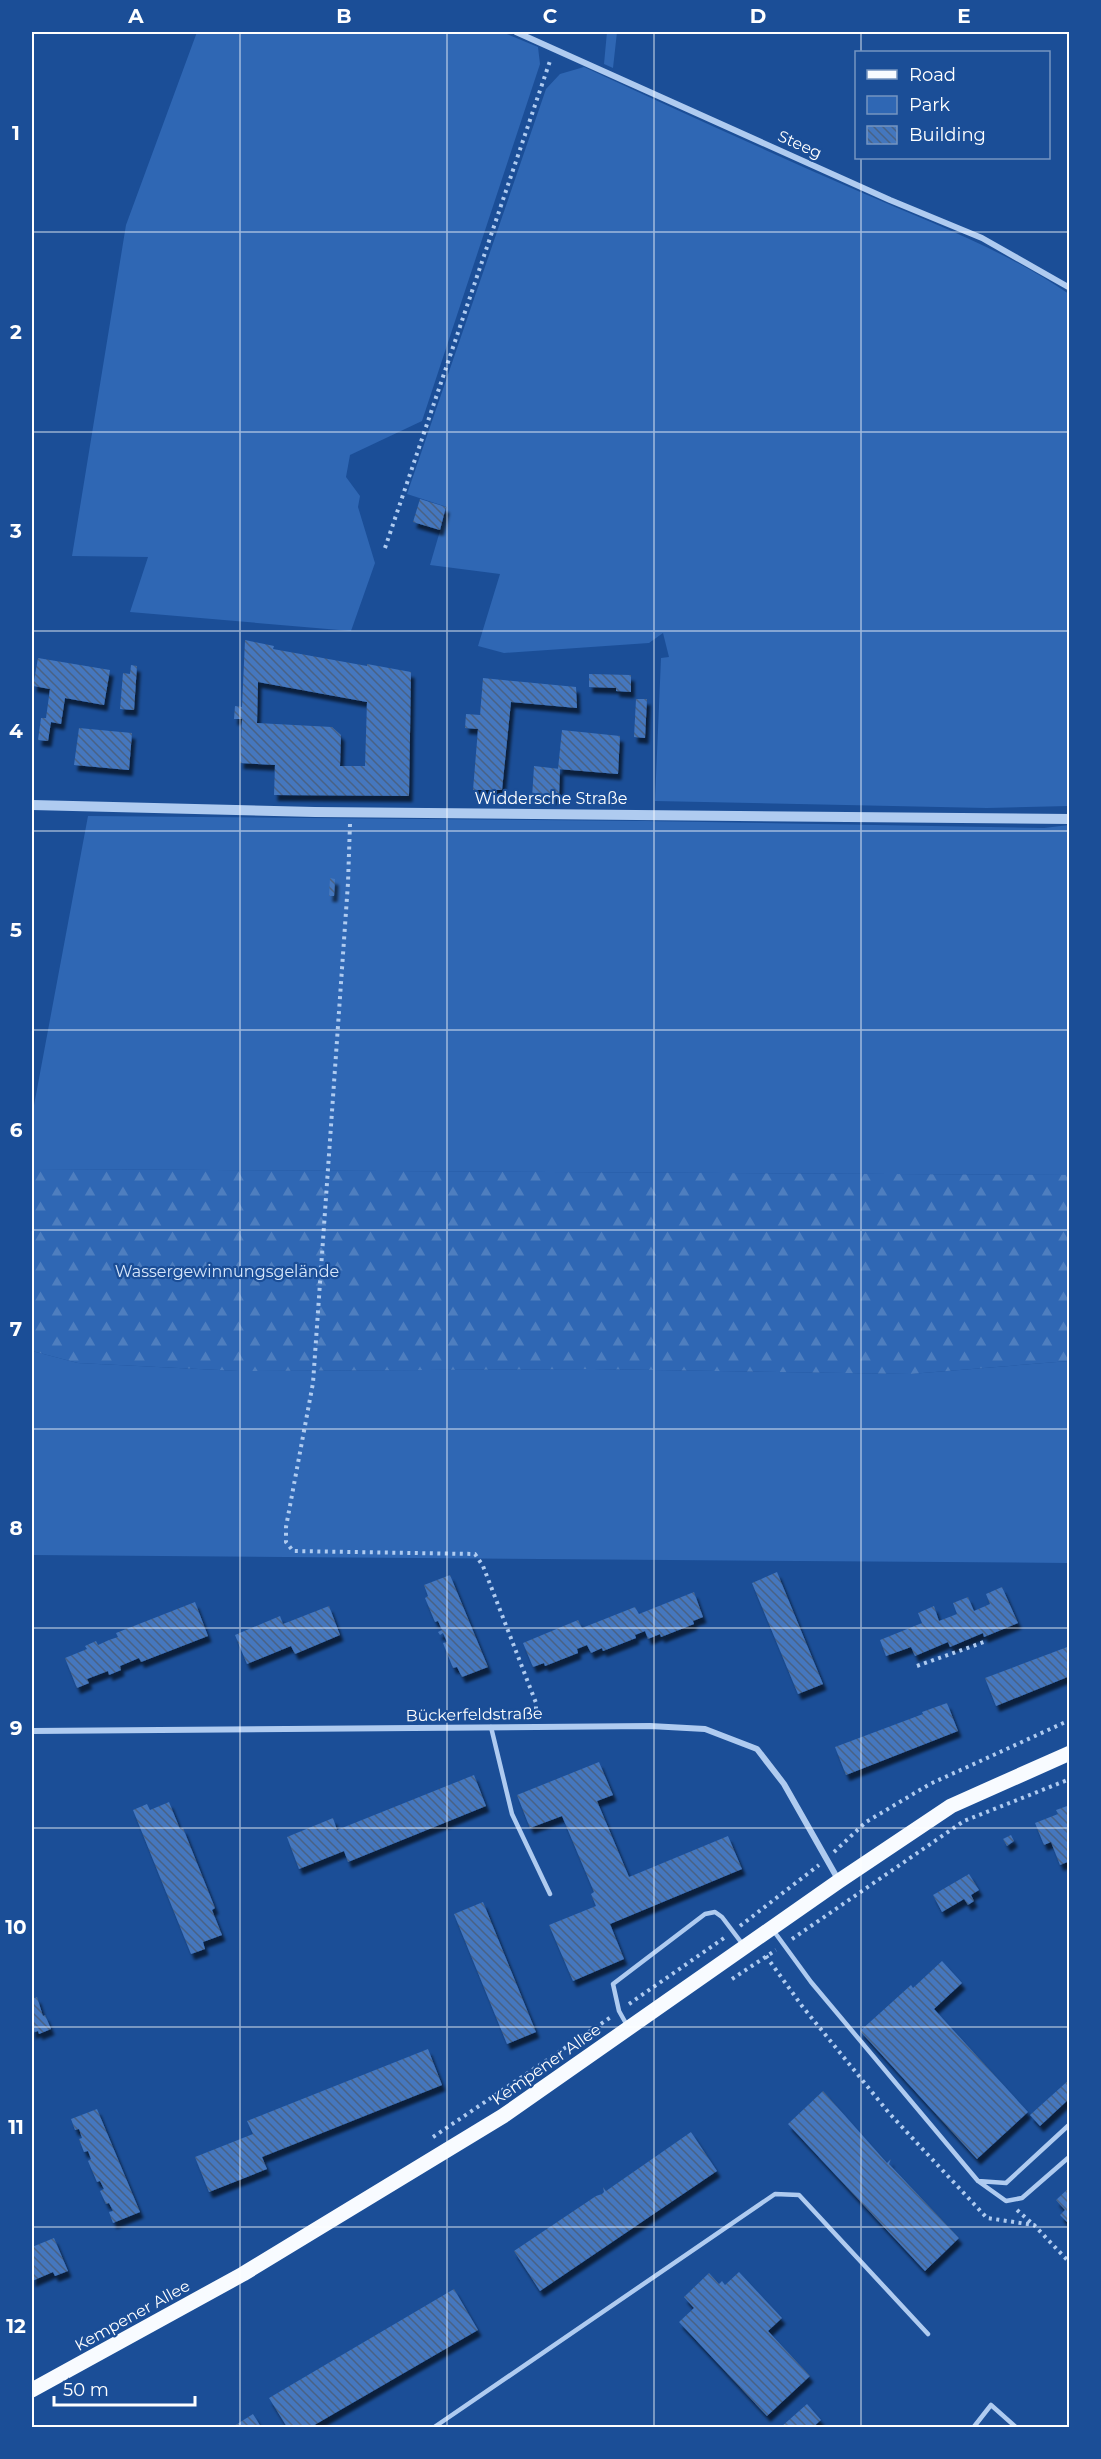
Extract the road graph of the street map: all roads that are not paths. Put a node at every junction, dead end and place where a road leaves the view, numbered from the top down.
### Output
1 (516, 32) edge
2 (1070, 288) edge
3 (32, 805) edge
4 (1070, 819) edge
5 (490, 1727) junction
6 (32, 1731) edge
7 (1070, 1753) edge
8 (839, 1881) junction
9 (550, 1894) dead end
10 (772, 1929) junction
11 (750, 1944) junction
12 (629, 2029) junction
13 (1070, 2124) edge
14 (1070, 2159) edge
15 (978, 2181) junction
16 (928, 2334) dead end
17 (32, 2390) edge
18 (433, 2427) edge
19 (973, 2427) edge
20 (1017, 2427) edge

1 - 2 street, Steeg
3 - 4 street, Widdersche Straße
5 - 6 street, Bückerfeldstraße
5 - 8 street, Bückerfeldstraße
5 - 9 lane
7 - 8 main road, Kempener Allee
8 - 10 main road, Kempener Allee
10 - 11 main road, Kempener Allee
10 - 15 lane
11 - 12 main road, Kempener Allee
11 - 12 lane
12 - 17 main road, Kempener Allee
13 - 15 lane
14 - 15 lane
16 - 18 lane
19 - 20 lane

